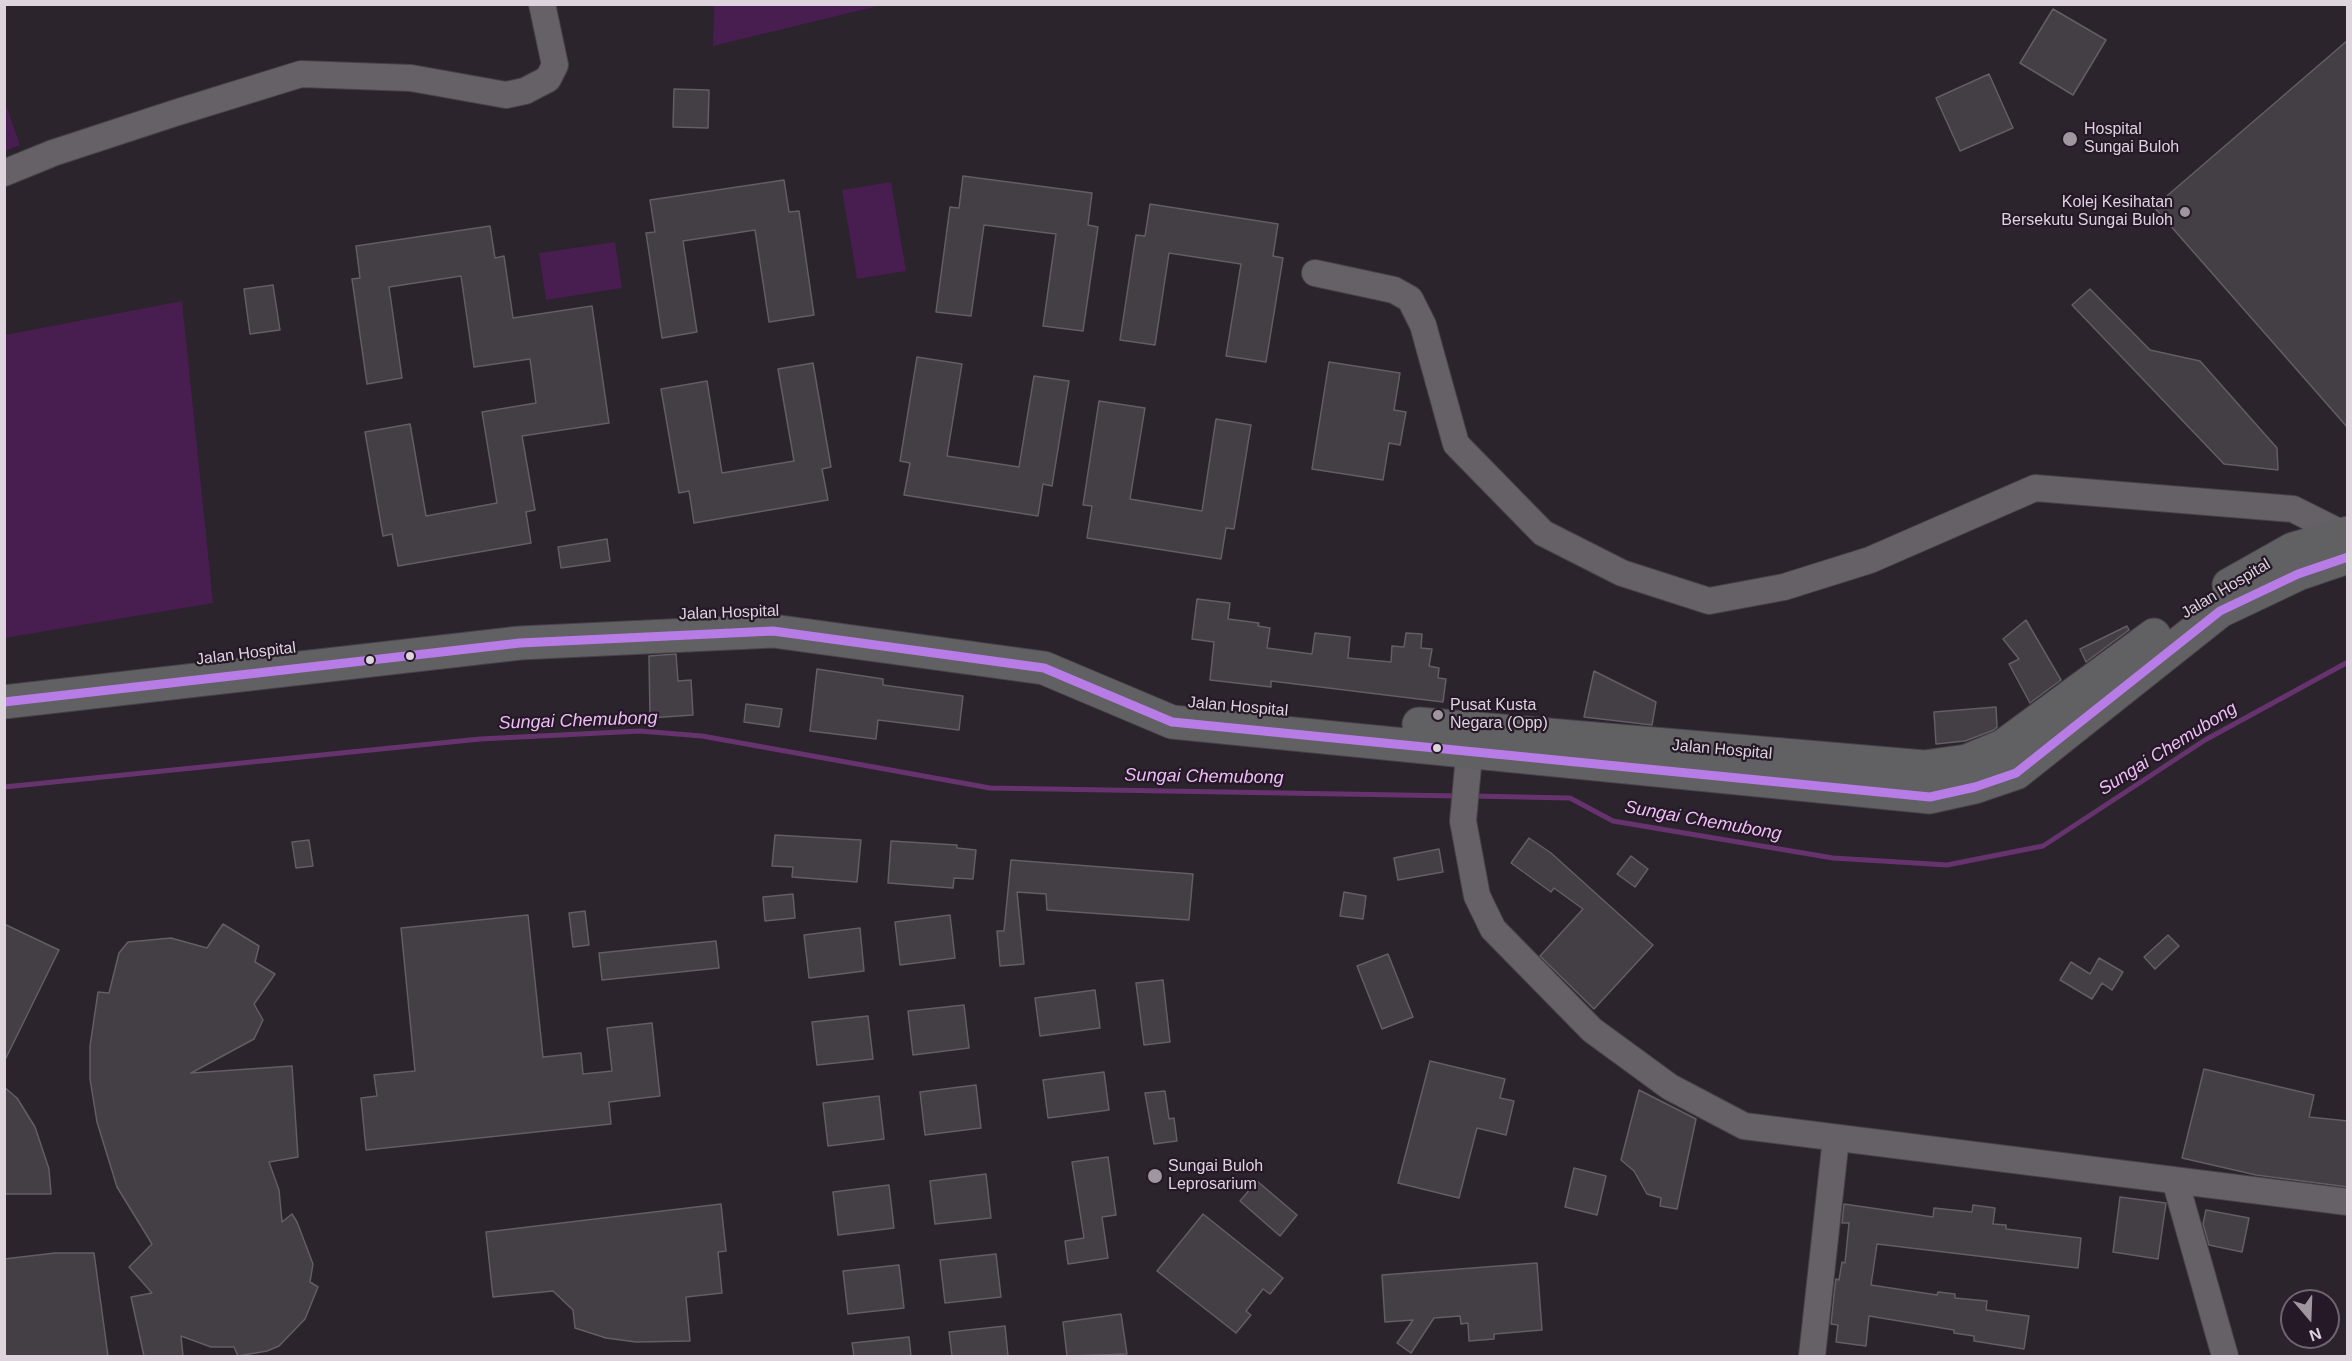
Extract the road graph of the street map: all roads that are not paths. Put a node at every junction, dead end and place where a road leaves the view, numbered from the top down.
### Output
1 (542, 4) edge
2 (4, 173) edge
3 (1315, 273) dead end
4 (2346, 541) edge
5 (1045, 657) junction
6 (4, 683) edge
7 (4, 702) edge
8 (1469, 750) junction
9 (1836, 1138) junction
10 (2175, 1180) junction
11 (2348, 1202) edge
12 (1818, 1356) edge
13 (2225, 1356) edge

1 - 2 street
3 - 4 street
4 - 8 main road, Jalan Hospital
5 - 6 main road, Jalan Hospital
5 - 7 main road, Jalan Hospital
5 - 8 main road, Jalan Hospital
8 - 9 street
9 - 10 street
9 - 12 street
10 - 11 street
10 - 13 street

